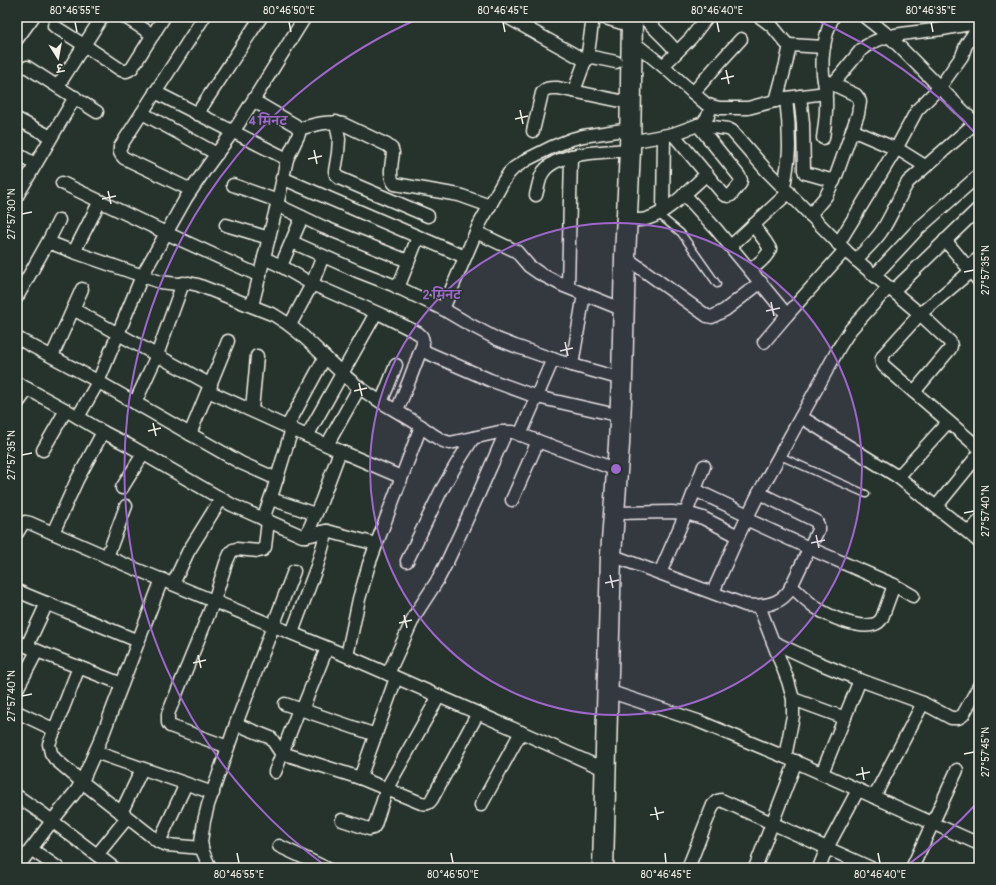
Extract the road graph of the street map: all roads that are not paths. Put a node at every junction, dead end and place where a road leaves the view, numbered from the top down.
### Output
1 (33, 17) edge
2 (102, 17) edge
3 (125, 17) edge
4 (164, 17) edge
5 (204, 17) edge
6 (261, 17) edge
7 (305, 17) edge
8 (507, 17) edge
9 (593, 17) edge
10 (602, 17) edge
11 (707, 17) edge
12 (833, 17) edge
13 (865, 17) edge
14 (764, 18) edge
15 (979, 22) edge
16 (635, 25) edge
17 (54, 26) dead end
18 (979, 26) edge
19 (153, 35) junction
20 (889, 36) junction
21 (17, 39) edge
22 (741, 39) dead end
23 (84, 45) junction
24 (790, 45) junction
25 (824, 47) junction
26 (677, 52) junction
27 (586, 59) junction
28 (616, 62) dead end
29 (663, 66) junction
30 (27, 67) dead end
31 (58, 86) junction
32 (828, 86) junction
33 (940, 87) junction
34 (574, 91) junction
35 (155, 92) junction
36 (693, 93) junction
37 (800, 96) junction
38 (74, 97) junction
39 (781, 100) junction
40 (254, 101) junction
41 (630, 103) junction
42 (711, 106) junction
43 (97, 112) dead end
44 (142, 113) junction
45 (197, 114) junction
46 (17, 119) edge
47 (336, 122) junction
48 (698, 125) junction
49 (977, 125) edge
50 (299, 129) junction
51 (533, 130) dead end
52 (852, 130) junction
53 (233, 132) junction
54 (668, 135) junction
55 (51, 137) junction
56 (823, 138) dead end
57 (630, 140) junction
58 (896, 149) junction
59 (17, 154) edge
60 (217, 154) junction
61 (571, 156) junction
62 (287, 159) junction
63 (35, 164) junction
64 (925, 166) junction
65 (707, 174) junction
66 (979, 175) edge
67 (282, 178) junction
68 (834, 181) junction
69 (62, 183) dead end
70 (232, 185) dead end
71 (191, 190) junction
72 (786, 190) junction
73 (18, 192) edge
74 (684, 194) junction
75 (536, 195) dead end
76 (100, 201) junction
77 (278, 203) junction
78 (490, 206) junction
79 (979, 208) edge
80 (660, 212) junction
81 (810, 215) junction
82 (428, 216) dead end
83 (302, 217) junction
84 (59, 220) dead end
85 (626, 220) junction
86 (226, 225) dead end
87 (753, 225) junction
88 (476, 232) junction
89 (166, 233) junction
90 (418, 236) junction
91 (269, 238) junction
92 (945, 240) junction
93 (48, 242) junction
94 (292, 242) junction
95 (730, 246) junction
96 (842, 247) junction
97 (74, 252) junction
98 (323, 256) junction
99 (465, 257) junction
100 (625, 257) junction
101 (264, 258) junction
102 (979, 258) edge
103 (856, 260) junction
104 (408, 261) junction
105 (281, 266) junction
106 (970, 269) junction
107 (751, 270) junction
108 (875, 275) junction
109 (142, 276) junction
110 (260, 276) junction
111 (979, 281) edge
112 (761, 282) junction
113 (183, 283) junction
114 (312, 284) junction
115 (717, 284) dead end
116 (568, 287) junction
117 (398, 288) junction
118 (82, 289) dead end
119 (891, 289) junction
120 (584, 294) junction
121 (17, 297) edge
122 (252, 306) junction
123 (73, 309) junction
124 (443, 309) junction
125 (624, 310) junction
126 (376, 313) junction
127 (920, 314) junction
128 (787, 315) junction
129 (290, 325) junction
130 (118, 334) junction
131 (228, 341) dead end
132 (764, 342) dead end
133 (19, 343) edge
134 (421, 350) junction
135 (157, 355) junction
136 (52, 356) junction
137 (257, 356) dead end
138 (325, 357) junction
139 (553, 359) junction
140 (396, 365) dead end
141 (572, 365) junction
142 (342, 374) junction
143 (622, 379) junction
144 (98, 382) junction
145 (17, 383) edge
146 (209, 388) junction
147 (359, 388) junction
148 (28, 389) junction
149 (914, 392) junction
150 (537, 397) junction
151 (381, 402) junction
152 (135, 403) junction
153 (17, 404) edge
154 (66, 410) junction
155 (252, 410) junction
156 (397, 411) junction
157 (621, 416) junction
158 (78, 417) junction
159 (801, 417) junction
160 (948, 422) junction
161 (421, 426) junction
162 (290, 428) junction
163 (103, 432) junction
164 (506, 432) junction
165 (190, 434) junction
166 (520, 435) junction
167 (307, 436) junction
168 (473, 438) junction
169 (538, 441) junction
170 (327, 445) junction
171 (979, 448) edge
172 (43, 450) dead end
173 (340, 451) junction
174 (143, 454) junction
175 (979, 454) edge
176 (780, 456) junction
177 (704, 466) dead end
178 (617, 470) junction
179 (401, 477) junction
180 (898, 477) junction
181 (277, 479) junction
182 (122, 488) dead end
183 (695, 490) junction
184 (759, 493) junction
185 (866, 494) dead end
186 (221, 499) junction
187 (270, 499) junction
188 (512, 500) dead end
189 (126, 506) dead end
190 (936, 507) junction
191 (614, 513) junction
192 (686, 513) junction
193 (315, 514) junction
194 (747, 517) junction
195 (266, 520) junction
196 (979, 521) edge
197 (327, 531) junction
198 (17, 533) edge
199 (969, 533) junction
200 (53, 534) junction
201 (306, 536) junction
202 (738, 536) junction
203 (979, 542) edge
204 (376, 544) junction
205 (809, 548) junction
206 (611, 555) junction
207 (107, 557) junction
208 (407, 561) dead end
209 (294, 571) dead end
210 (660, 573) junction
211 (167, 582) junction
212 (894, 585) junction
213 (791, 586) junction
214 (17, 591) edge
215 (713, 592) junction
216 (913, 596) dead end
217 (214, 601) junction
218 (47, 603) junction
219 (760, 606) junction
220 (274, 626) junction
221 (292, 634) junction
222 (138, 641) junction
223 (773, 642) junction
224 (27, 646) edge
225 (327, 648) junction
226 (347, 656) junction
227 (79, 667) junction
228 (392, 676) junction
229 (860, 680) junction
230 (122, 684) junction
231 (979, 686) edge
232 (17, 689) edge
233 (608, 691) junction
234 (439, 696) junction
235 (793, 699) junction
236 (922, 703) junction
237 (975, 703) edge
238 (285, 704) dead end
239 (300, 709) junction
240 (17, 712) edge
241 (478, 713) junction
242 (845, 718) junction
243 (236, 724) junction
244 (55, 730) junction
245 (521, 732) junction
246 (376, 735) junction
247 (228, 747) junction
248 (95, 752) junction
249 (282, 753) junction
250 (790, 759) junction
251 (142, 769) junction
252 (606, 770) junction
253 (957, 770) dead end
254 (274, 772) dead end
255 (822, 773) junction
256 (360, 778) junction
257 (82, 782) junction
258 (186, 784) junction
259 (387, 788) junction
260 (858, 790) junction
261 (212, 793) junction
262 (17, 796) edge
263 (874, 797) junction
264 (481, 804) dead end
265 (124, 815) junction
266 (342, 820) dead end
267 (52, 821) junction
268 (932, 823) junction
269 (772, 824) junction
270 (159, 842) junction
271 (979, 844) edge
272 (279, 846) dead end
273 (202, 848) junction
274 (827, 848) junction
275 (31, 849) junction
276 (97, 856) junction
277 (18, 865) edge
278 (312, 865) edge
279 (58, 868) edge
280 (114, 868) edge
281 (210, 868) edge
282 (326, 868) edge
283 (603, 868) edge
284 (688, 868) edge
285 (755, 868) edge
286 (819, 868) edge
287 (871, 868) edge
288 (912, 868) edge

1 - 21 street
2 - 23 street
3 - 19 street
4 - 19 street
5 - 35 street
6 - 45 street
7 - 40 street
8 - 27 street
9 - 27 street
10 - 16 street
11 - 26 street
12 - 25 street
13 - 20 street
14 - 24 street
15 - 20 street
16 - 26 street
16 - 29 street
16 - 41 main road
17 - 23 street
18 - 33 street
19 - 23 street
20 - 32 street
20 - 33 street
22 - 36 street
23 - 31 street
24 - 25 street
24 - 39 street
25 - 32 street
26 - 29 street
27 - 28 street
27 - 34 street
29 - 36 street
30 - 31 street
31 - 38 street
32 - 37 street
32 - 52 street
32 - 56 street
33 - 49 street
33 - 58 street
34 - 41 street
34 - 51 street
35 - 44 street
35 - 45 street
36 - 42 street
37 - 39 street
37 - 68 street
38 - 43 street
38 - 55 street
39 - 42 street
39 - 72 street
40 - 50 street
40 - 53 street
41 - 57 main road
42 - 48 street
44 - 60 street
44 - 71 street
45 - 53 street
46 - 55 street
47 - 50 street
47 - 78 street
47 - 82 street
48 - 54 street
48 - 65 street
48 - 72 street
49 - 64 street
50 - 62 street
52 - 58 street
52 - 68 street
53 - 60 street
53 - 62 street
54 - 57 street
54 - 65 street
54 - 80 street
55 - 63 street
57 - 61 street
57 - 78 street
57 - 85 main road
58 - 64 street
58 - 96 street
59 - 63 street
60 - 71 street
61 - 75 street
61 - 116 street
62 - 67 street
63 - 73 street
64 - 103 street
65 - 74 street
66 - 108 street
67 - 77 street
67 - 90 street
68 - 81 street
69 - 76 street
70 - 77 street
71 - 89 street
72 - 81 street
72 - 87 street
74 - 80 street
74 - 95 street
76 - 89 street
76 - 97 street
77 - 83 street
77 - 91 street
78 - 88 street
79 - 92 street
80 - 85 street
80 - 115 lane
81 - 96 street
83 - 94 street
83 - 104 street
84 - 93 street
85 - 100 main road
86 - 91 street
87 - 95 street
87 - 107 street
88 - 99 street
88 - 116 street
89 - 109 street
89 - 110 street
90 - 99 street
90 - 104 street
91 - 101 street
92 - 106 street
92 - 119 street
93 - 97 street
93 - 121 street
94 - 98 street
94 - 105 street
95 - 107 street
96 - 103 street
96 - 128 street
97 - 109 street
98 - 114 street
98 - 117 street
99 - 124 street
100 - 112 street
100 - 125 main road
101 - 105 street
101 - 110 street
102 - 106 street
103 - 108 street
104 - 117 street
105 - 114 street
106 - 111 street
106 - 127 street
107 - 112 street
108 - 119 street
109 - 113 street
109 - 130 street
110 - 122 street
112 - 128 street
113 - 122 street
113 - 135 street
114 - 126 street
114 - 129 street
116 - 120 street
117 - 124 street
118 - 123 street
119 - 127 street
119 - 159 street
120 - 125 street
120 - 141 street
122 - 129 street
123 - 130 street
123 - 136 street
124 - 139 street
125 - 143 main road
126 - 134 street
126 - 142 street
127 - 149 street
127 - 149 street
128 - 132 street
129 - 138 street
130 - 135 street
130 - 144 street
131 - 146 street
133 - 136 street
134 - 150 street
134 - 156 street
135 - 146 street
135 - 152 street
136 - 144 street
137 - 155 street
138 - 142 street
138 - 162 street
139 - 141 street
139 - 150 street
140 - 151 street
141 - 143 street
142 - 147 street
142 - 167 street
143 - 157 main road
144 - 152 street
144 - 158 street
145 - 148 street
146 - 155 street
146 - 165 street
147 - 151 street
147 - 170 street
148 - 153 street
148 - 154 street
149 - 160 street
150 - 157 street
150 - 166 street
151 - 156 street
152 - 165 street
154 - 158 street
154 - 172 street
155 - 162 street
156 - 161 street
157 - 178 main road
158 - 163 street
159 - 176 street
159 - 180 street
160 - 171 street
160 - 180 street
161 - 168 street
161 - 179 street
162 - 167 street
162 - 181 street
163 - 174 street
163 - 200 street
164 - 166 street
164 - 168 street
164 - 228 street
165 - 181 street
166 - 169 street
167 - 170 street
168 - 208 street
169 - 178 street
169 - 188 street
170 - 173 street
173 - 179 street
173 - 193 street
174 - 182 street
174 - 186 street
175 - 190 street
176 - 184 street
176 - 185 lane
177 - 183 street
178 - 191 main road
179 - 204 street
180 - 190 street
181 - 187 street
183 - 192 street
183 - 194 street
184 - 194 street
184 - 205 street
186 - 195 street
186 - 211 street
187 - 193 street
187 - 195 street
189 - 207 street
190 - 199 street
191 - 192 street
191 - 206 main road
192 - 202 street
192 - 210 street
193 - 201 street
194 - 202 street
194 - 205 street
195 - 201 street
195 - 217 street
196 - 199 street
197 - 201 street
197 - 204 street
197 - 221 street
198 - 200 street
199 - 203 street
200 - 207 street
202 - 215 street
204 - 226 street
205 - 212 street
205 - 213 street
206 - 210 street
206 - 233 main road
207 - 211 street
209 - 220 street
210 - 215 street
211 - 217 street
211 - 222 street
212 - 213 street
212 - 216 street
213 - 219 street
214 - 218 street
215 - 219 street
217 - 220 street
217 - 247 street
218 - 222 street
218 - 224 street
219 - 223 street
220 - 221 street
220 - 243 street
221 - 225 street
222 - 230 street
223 - 229 street
223 - 235 street
224 - 227 street
224 - 232 street
225 - 226 street
225 - 239 street
226 - 228 street
227 - 230 street
227 - 244 street
228 - 234 street
228 - 246 street
229 - 236 street
229 - 242 street
230 - 248 street
231 - 237 street
233 - 250 street
233 - 252 main road
234 - 241 street
234 - 259 street
235 - 242 street
235 - 250 street
236 - 237 street
236 - 263 street
238 - 239 street
239 - 246 street
239 - 249 street
240 - 244 street
241 - 245 street
241 - 259 street
242 - 255 street
243 - 247 street
243 - 249 street
244 - 257 street
245 - 252 street
245 - 264 street
246 - 256 street
247 - 261 street
248 - 251 street
248 - 257 street
249 - 254 street
249 - 256 street
250 - 255 street
250 - 269 street
251 - 258 street
251 - 265 street
252 - 283 main road
253 - 268 street
255 - 260 street
256 - 259 street
257 - 265 street
257 - 267 street
258 - 261 street
258 - 270 street
259 - 266 street
260 - 263 street
260 - 274 street
261 - 273 street
262 - 267 street
263 - 268 street
265 - 270 street
265 - 276 street
267 - 275 street
267 - 276 street
268 - 271 street
268 - 288 street
269 - 274 street
269 - 284 street
269 - 285 street
270 - 273 street
272 - 278 street
273 - 281 street
274 - 286 street
274 - 287 street
275 - 277 street
275 - 279 street
276 - 280 street
278 - 282 street

